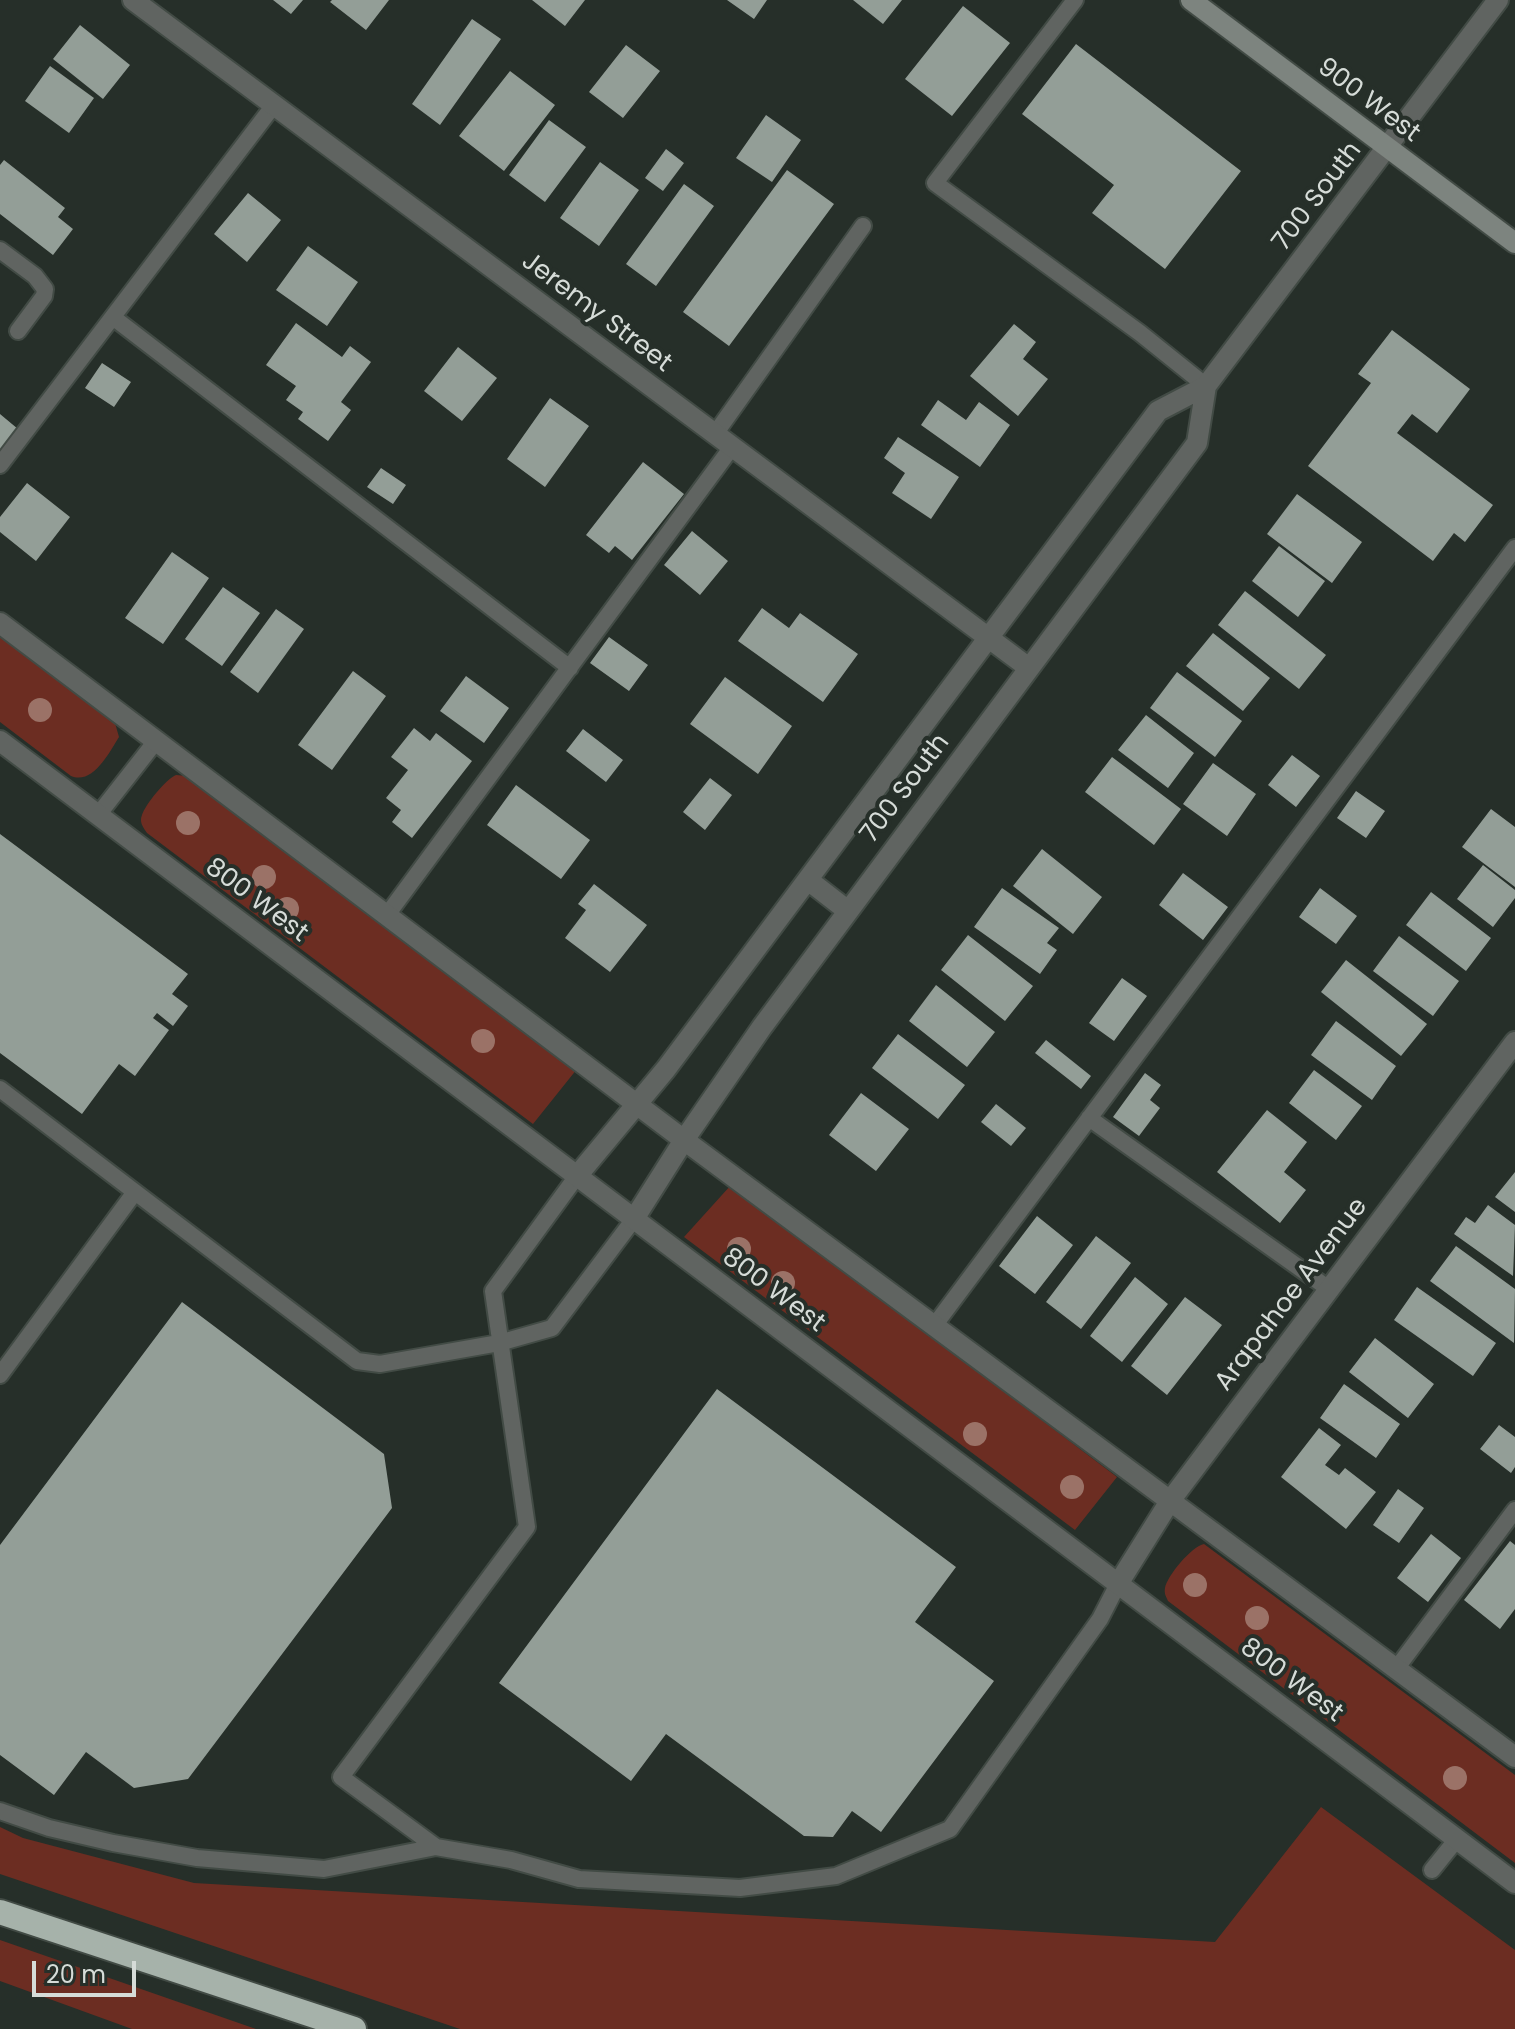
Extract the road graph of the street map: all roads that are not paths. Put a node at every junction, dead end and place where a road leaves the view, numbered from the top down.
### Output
1 (133, 0) edge
2 (1075, 0) edge
3 (1191, 0) edge
4 (1498, 0) edge
5 (274, 105) junction
6 (1388, 147) junction
7 (863, 226) dead end
8 (1515, 243) edge
9 (0, 250) edge
10 (114, 318) junction
11 (18, 331) dead end
12 (1206, 386) junction
13 (715, 434) junction
14 (732, 447) junction
15 (0, 465) edge
16 (1515, 548) edge
17 (0, 623) edge
18 (988, 638) junction
19 (570, 668) junction
20 (1029, 668) junction
21 (0, 741) edge
22 (156, 741) junction
23 (98, 815) junction
24 (808, 880) junction
25 (848, 911) junction
26 (387, 915) junction
27 (1515, 1042) edge
28 (0, 1089) edge
29 (637, 1104) junction
30 (1089, 1118) junction
31 (684, 1140) junction
32 (577, 1176) junction
33 (135, 1192) junction
34 (634, 1219) junction
35 (1329, 1289) junction
36 (934, 1326) junction
37 (499, 1343) junction
38 (0, 1375) edge
39 (1170, 1501) junction
40 (1515, 1510) edge
41 (1118, 1584) junction
42 (1396, 1669) junction
43 (1515, 1757) edge
44 (0, 1811) edge
45 (1457, 1839) junction
46 (436, 1847) junction
47 (1432, 1870) dead end
48 (1515, 1883) edge
49 (0, 1912) edge
50 (354, 2029) edge

1 - 5 street, Jeremy Street
2 - 12 lane
3 - 6 main road, 900 West
4 - 6 street, 700 South
5 - 10 lane
5 - 13 street, Jeremy Street
6 - 8 main road, 900 West
6 - 12 street, 700 South
7 - 13 lane
9 - 11 lane
10 - 15 lane
10 - 19 lane
12 - 18 street, 700 South
12 - 20 street, 700 South
13 - 14 street, Jeremy Street
14 - 18 street, Jeremy Street
14 - 19 lane
16 - 30 lane
17 - 22 street
18 - 20 street, Jeremy Street
18 - 24 street, 700 South
19 - 26 lane
20 - 25 street, 700 South
21 - 23 street, 800 West
22 - 23 lane
22 - 26 street
23 - 32 street, 800 West
24 - 25 street
24 - 29 street, 700 South
25 - 31 street, 700 South
26 - 29 street
27 - 35 street, Arapahoe Avenue
28 - 33 lane
29 - 31 street
29 - 32 street, 700 South
30 - 35 lane
30 - 36 lane
31 - 34 street, 700 South
31 - 36 street
32 - 34 street, 800 West
32 - 37 lane
33 - 37 lane
33 - 38 lane
34 - 37 lane
34 - 41 street, 800 West
35 - 39 street, Arapahoe Avenue
36 - 39 street
37 - 46 lane
39 - 41 street, Arapahoe Avenue
39 - 42 street
40 - 42 lane
41 - 45 street, 800 West
41 - 46 lane
42 - 43 street
44 - 46 lane
45 - 47 lane
45 - 48 street, 800 West
49 - 50 highway

